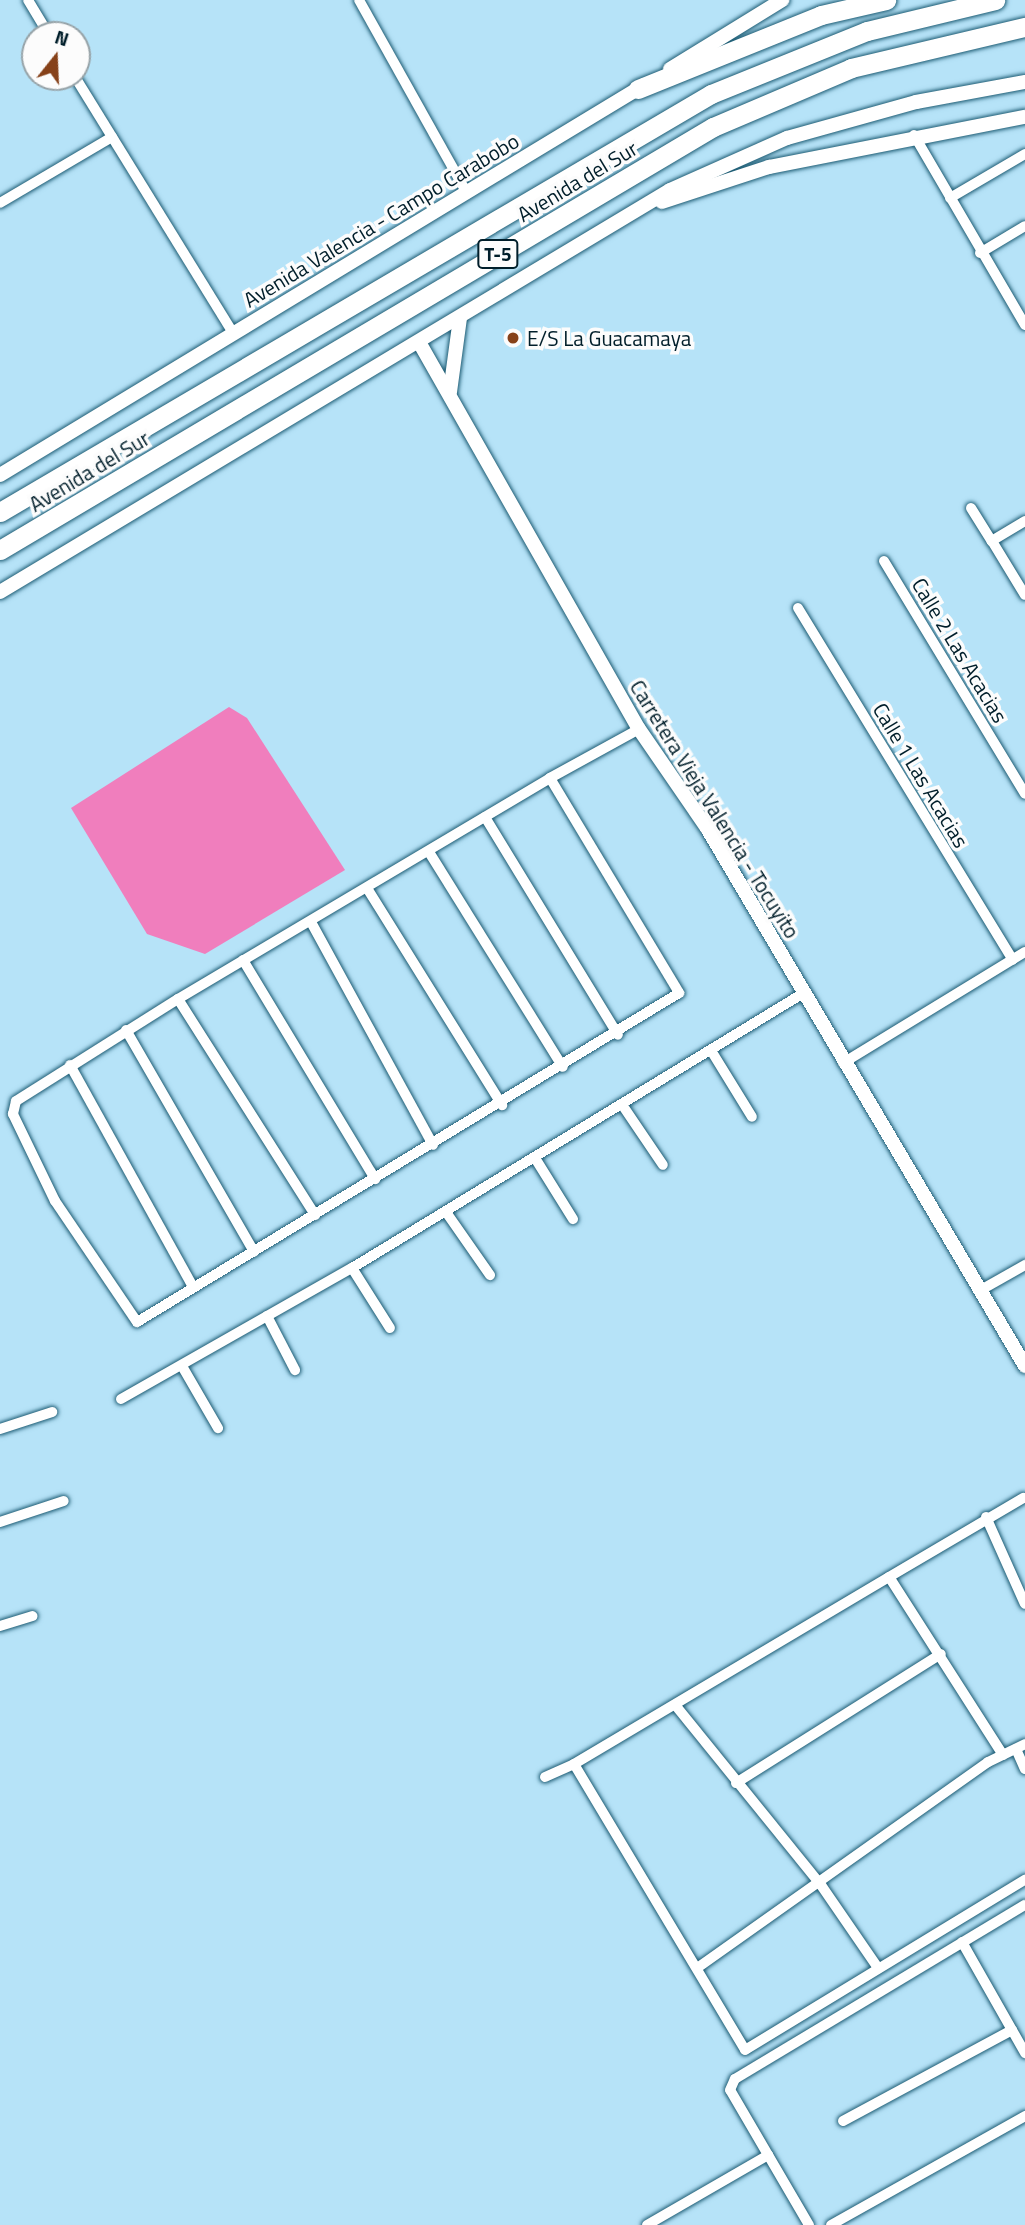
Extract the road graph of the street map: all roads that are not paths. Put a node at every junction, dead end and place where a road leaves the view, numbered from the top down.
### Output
1 (28, 0) edge
2 (359, 0) edge
3 (782, 0) edge
4 (886, 0) edge
5 (995, 0) edge
6 (41, 21) edge
7 (1025, 27) edge
8 (1025, 82) edge
9 (638, 89) junction
10 (84, 91) edge
11 (1025, 117) edge
12 (914, 135) junction
13 (112, 136) junction
14 (1025, 154) edge
15 (467, 193) junction
16 (950, 198) junction
17 (0, 204) edge
18 (637, 209) junction
19 (1025, 226) edge
20 (980, 253) junction
21 (1021, 309) edge
22 (460, 318) junction
23 (1025, 325) edge
24 (233, 333) junction
25 (419, 342) junction
26 (450, 394) junction
27 (0, 475) edge
28 (971, 508) dead end
29 (0, 512) edge
30 (1025, 521) edge
31 (992, 541) junction
32 (0, 550) edge
33 (884, 561) dead end
34 (0, 592) edge
35 (1025, 595) edge
36 (798, 608) dead end
37 (639, 729) junction
38 (550, 778) junction
39 (1025, 794) edge
40 (485, 817) junction
41 (429, 852) junction
42 (367, 888) junction
43 (311, 922) junction
44 (1025, 952) edge
45 (243, 960) junction
46 (1013, 960) junction
47 (802, 994) junction
48 (178, 999) junction
49 (126, 1030) junction
50 (618, 1035) junction
51 (712, 1052) junction
52 (843, 1063) junction
53 (70, 1065) junction
54 (563, 1067) junction
55 (502, 1105) junction
56 (623, 1106) junction
57 (752, 1117) dead end
58 (433, 1145) junction
59 (536, 1158) junction
60 (663, 1165) dead end
61 (375, 1180) junction
62 (446, 1212) junction
63 (314, 1215) junction
64 (573, 1219) dead end
65 (254, 1252) junction
66 (1025, 1265) edge
67 (352, 1268) junction
68 (490, 1275) dead end
69 (193, 1287) junction
70 (981, 1290) junction
71 (267, 1316) junction
72 (390, 1328) dead end
73 (182, 1366) junction
74 (1025, 1366) edge
75 (295, 1370) dead end
76 (121, 1399) dead end
77 (52, 1412) dead end
78 (219, 1428) dead end
79 (0, 1429) edge
80 (1023, 1498) dead end
81 (64, 1501) dead end
82 (986, 1517) junction
83 (0, 1522) edge
84 (889, 1577) junction
85 (1025, 1604) edge
86 (33, 1616) dead end
87 (0, 1626) edge
88 (941, 1654) junction
89 (676, 1706) junction
90 (1020, 1746) edge
91 (1003, 1755) junction
92 (574, 1764) junction
93 (1025, 1769) edge
94 (545, 1777) dead end
95 (736, 1783) junction
96 (1025, 1880) edge
97 (821, 1885) junction
98 (1025, 1905) edge
99 (962, 1942) junction
100 (700, 1966) junction
101 (878, 1968) junction
102 (1012, 2030) junction
103 (1025, 2053) edge
104 (1025, 2116) edge
105 (842, 2121) dead end
106 (768, 2155) junction
107 (647, 2225) edge
108 (809, 2225) edge
109 (831, 2225) edge

1 - 6 street
2 - 15 street
3 - 9 street, Avenida Valencia - Campo Carabobo
4 - 9 highway
5 - 29 highway, Avenida del Sur / T-5
7 - 32 highway, Avenida del Sur / T-5
8 - 18 street
9 - 15 street, Avenida Valencia - Campo Carabobo
10 - 13 street
11 - 12 street
12 - 16 street
12 - 18 street
13 - 17 street
13 - 24 street
14 - 16 street
15 - 24 street, Avenida Valencia - Campo Carabobo
16 - 20 street
18 - 22 street
19 - 20 street
20 - 21 street
21 - 23 street
22 - 25 street
22 - 26 street
24 - 27 street, Avenida Valencia - Campo Carabobo
25 - 26 street, Carretera Vieja Valencia - Tocuyito
25 - 34 street
26 - 37 street, Carretera Vieja Valencia - Tocuyito
28 - 31 street
30 - 31 street
31 - 35 street
33 - 39 street, Calle 2 Las Acacias
36 - 46 street, Calle 1 Las Acacias
37 - 38 street
37 - 47 street, Carretera Vieja Valencia - Tocuyito
38 - 40 street
38 - 50 street
40 - 41 street
40 - 50 street
41 - 42 street
41 - 54 street
42 - 43 street
42 - 55 street
43 - 45 street
43 - 58 street
44 - 46 street
45 - 48 street
45 - 61 street
46 - 52 street
47 - 51 street
47 - 52 street, Carretera Vieja Valencia - Tocuyito
48 - 49 street
48 - 63 street
49 - 53 street
49 - 65 street
50 - 54 street
51 - 56 street
51 - 57 street
52 - 70 street, Carretera Vieja Valencia - Tocuyito
53 - 69 street
53 - 69 street
54 - 55 street
55 - 58 street
56 - 59 street
56 - 60 street
58 - 61 street
59 - 62 street
59 - 64 street
61 - 63 street
62 - 67 street
62 - 68 street
63 - 65 street
65 - 69 street
66 - 70 street
67 - 71 street
67 - 72 street
70 - 74 street, Carretera Vieja Valencia - Tocuyito
71 - 73 street
71 - 75 street
73 - 76 street
73 - 78 street
77 - 79 street
80 - 82 street
81 - 83 street
82 - 84 street
82 - 85 street
84 - 88 street
84 - 89 street
86 - 87 street
88 - 91 street
88 - 95 street
89 - 92 street
89 - 95 street
90 - 91 street
90 - 93 street
91 - 97 street
92 - 94 street
92 - 100 street
95 - 97 street
96 - 101 street
97 - 100 street
97 - 101 street
98 - 99 street
99 - 102 street
99 - 106 street
100 - 101 street
102 - 103 street
102 - 105 street
104 - 109 street
106 - 107 street
106 - 108 street

